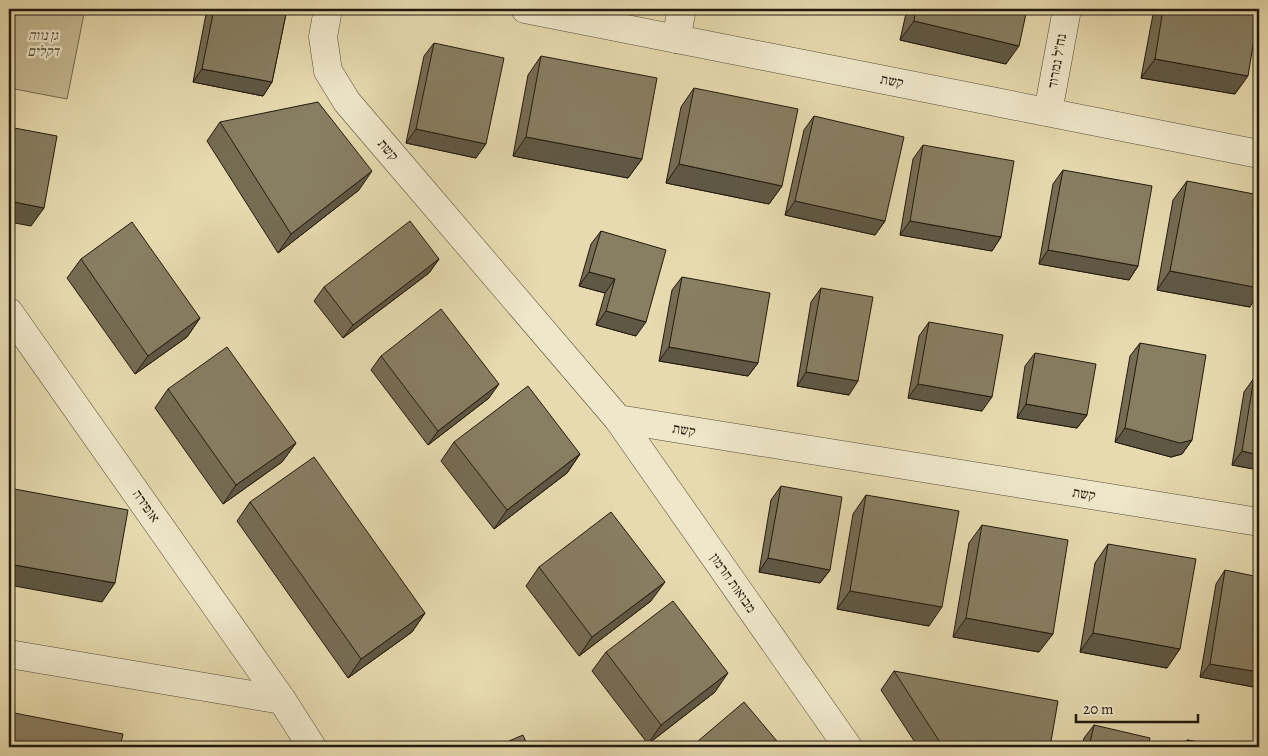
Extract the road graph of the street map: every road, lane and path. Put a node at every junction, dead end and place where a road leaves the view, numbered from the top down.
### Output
1 (328, 9) edge
2 (525, 9) edge
3 (682, 9) edge
4 (1067, 9) edge
5 (676, 38) junction
6 (1048, 112) junction
7 (1259, 154) edge
8 (9, 312) edge
9 (618, 419) junction
10 (1259, 522) edge
11 (9, 654) edge
12 (282, 700) junction
13 (312, 747) edge
14 (848, 747) edge

1 - 9 street, קשת
2 - 5 street, קשת
3 - 5 street
4 - 6 street, נח"ל נמרוד
5 - 6 street, קשת
6 - 7 street, קשת
8 - 12 street, אופירה
9 - 10 street, קשת
9 - 14 street, מבואות חרמון
11 - 12 street
12 - 13 street, אופירה

